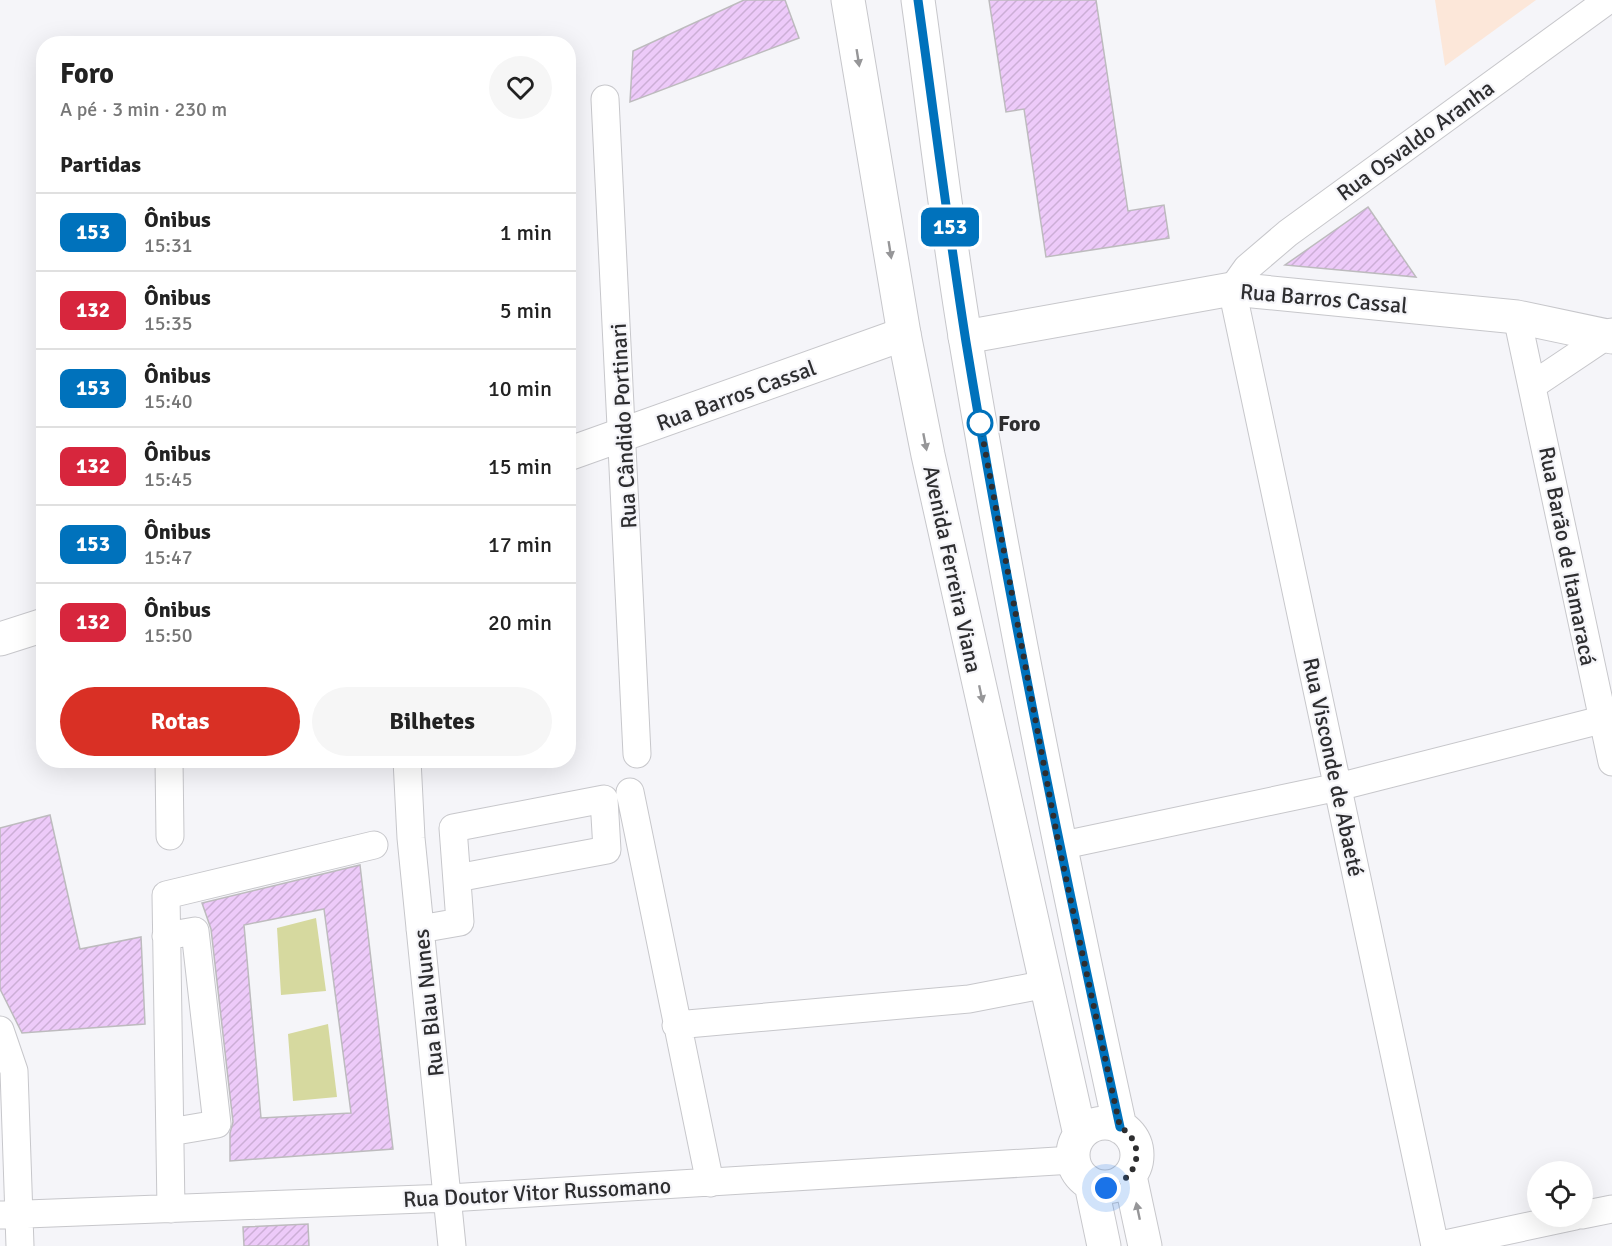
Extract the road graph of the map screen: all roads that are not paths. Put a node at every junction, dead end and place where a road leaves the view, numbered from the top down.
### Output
1 (848, 0) edge
2 (918, 0) edge
3 (1608, 0) edge
4 (605, 99) dead end
5 (1232, 289) junction
6 (1517, 316) junction
7 (904, 334) junction
8 (1611, 335) edge
9 (965, 337) junction
10 (1533, 385) junction
11 (624, 436) junction
12 (576, 451) edge
13 (36, 628) edge
14 (0, 639) edge
15 (1601, 720) junction
16 (637, 754) dead end
17 (1612, 762) edge
18 (169, 768) edge
19 (407, 768) edge
20 (1338, 788) junction
21 (630, 792) dead end
22 (170, 836) dead end
23 (374, 845) dead end
24 (1059, 846) junction
25 (457, 878) junction
26 (420, 929) junction
27 (166, 936) junction
28 (1047, 984) junction
29 (676, 1025) junction
30 (0, 1030) edge
31 (1120, 1127) junction
32 (170, 1132) junction
33 (1081, 1160) junction
34 (1130, 1176) junction
35 (710, 1183) junction
36 (449, 1198) junction
37 (171, 1209) junction
38 (1612, 1209) edge
39 (1593, 1213) edge
40 (10, 1215) edge
41 (1527, 1226) edge
42 (20, 1246) edge
43 (452, 1246) edge
44 (1104, 1246) edge
45 (1145, 1246) edge
46 (1435, 1246) edge

1 -> 7 main road, Avenida Ferreira Viana
2 - 9 main road
3 - 5 street, Rua Osvaldo Aranha
4 - 11 street, Rua Cândido Portinari
5 - 6 main road, Rua Barros Cassal
5 - 9 main road, Rua Barros Cassal
5 - 20 street, Rua Visconde de Abaeté
6 - 8 main road, Rua Barros Cassal
6 - 10 street, Rua Barão de Itamaracá
7 - 11 main road, Rua Barros Cassal
7 -> 28 main road, Avenida Ferreira Viana
8 - 10 street
9 - 24 main road
10 - 15 street, Rua Barão de Itamaracá
11 - 12 main road, Rua Barros Cassal
11 - 16 street, Rua Cândido Portinari
13 - 14 main road
15 - 17 street, Rua Barão de Itamaracá
15 - 20 street
18 - 22 street
19 - 26 street, Rua Blau Nunes
20 - 24 street
20 - 46 street, Rua Visconde de Abaeté
21 - 29 street
23 - 27 street
24 - 31 main road
25 - 25 street
25 - 26 street
26 - 36 street, Rua Blau Nunes
27 - 32 street
27 - 32 street
28 - 29 street
28 - 33 main road, Avenida Ferreira Viana
29 - 35 street
30 - 40 street
31 - 33 main road
31 - 34 main road
32 - 37 street
33 - 34 main road
33 - 35 street, Rua Doutor Vitor Russomano
33 - 44 main road, Avenida Ferreira Viana
45 -> 34 main road
35 - 36 street, Rua Doutor Vitor Russomano
36 - 37 street, Rua Doutor Vitor Russomano
36 - 43 street, Rua Blau Nunes
37 - 40 street, Rua Doutor Vitor Russomano
38 - 39 street
40 - 42 street
41 - 46 street

